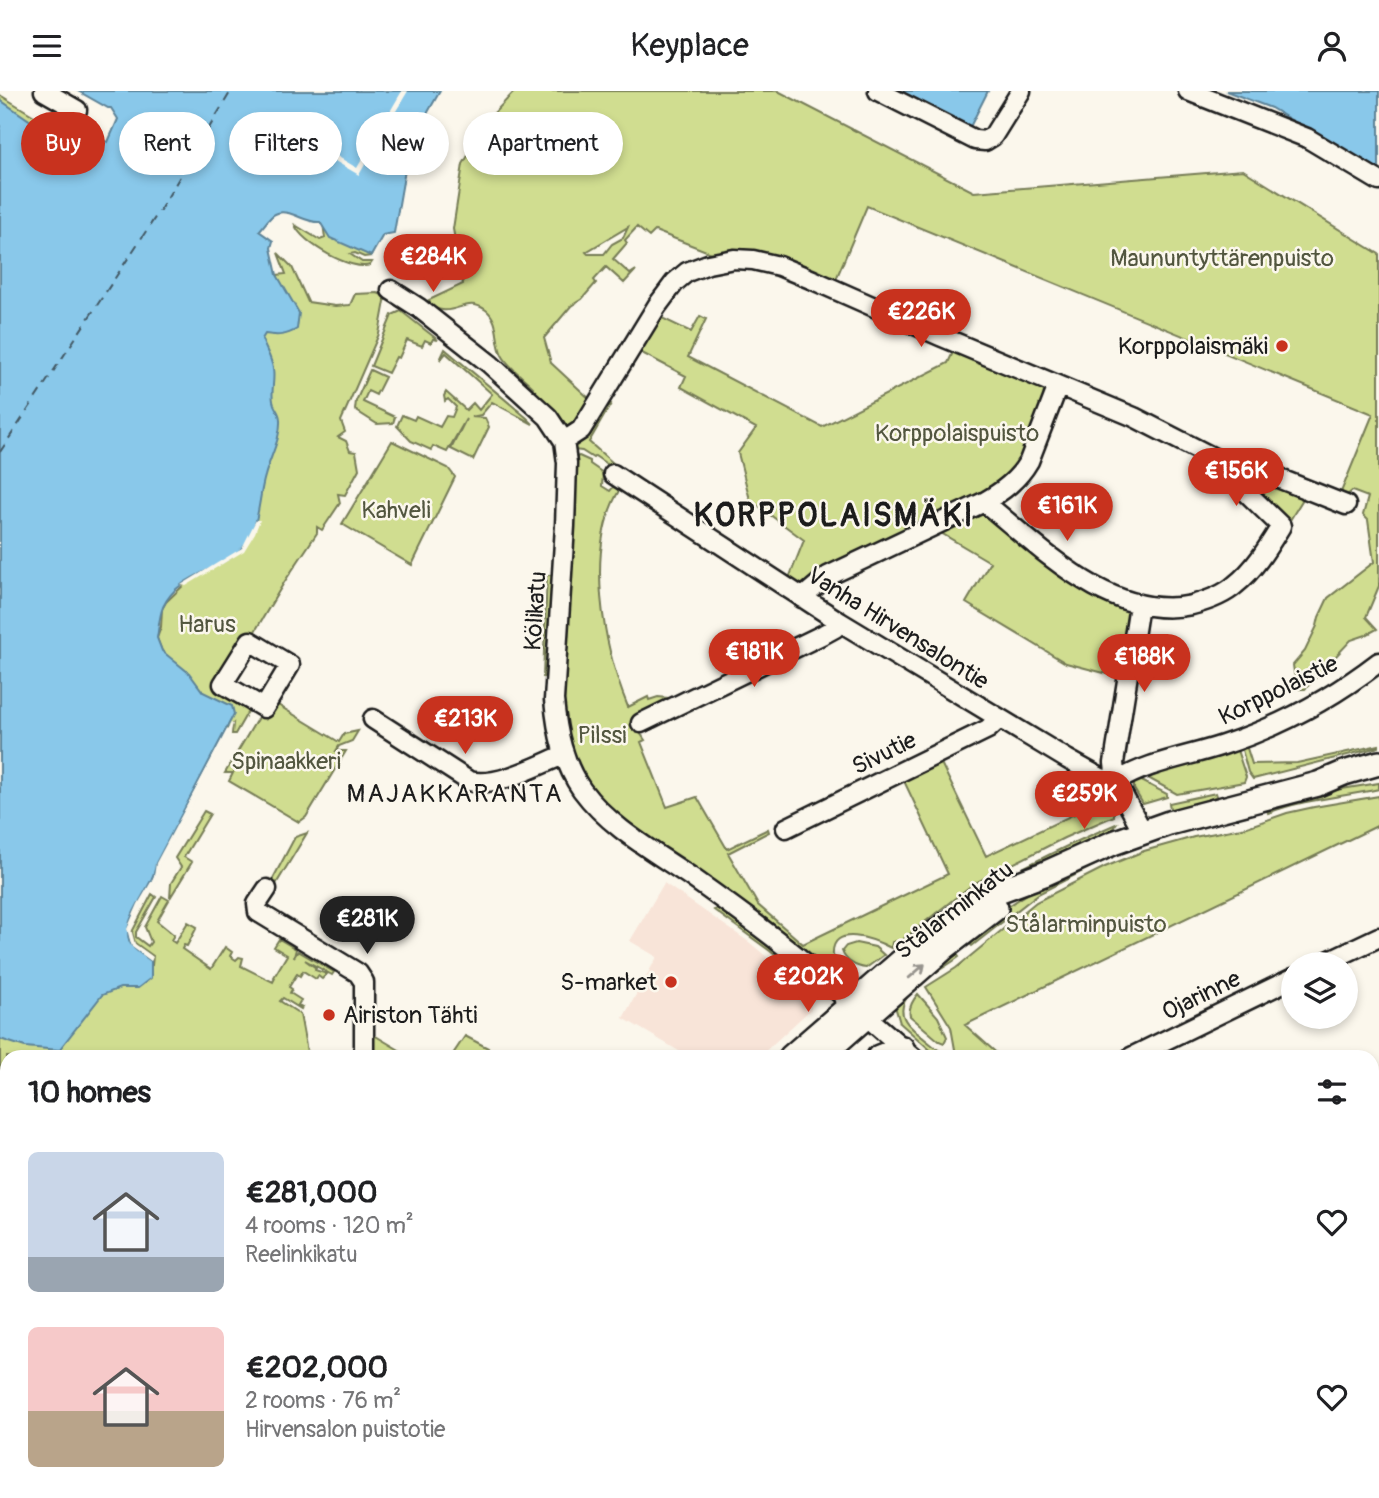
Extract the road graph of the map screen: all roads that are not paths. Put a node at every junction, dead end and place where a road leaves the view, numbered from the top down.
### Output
1 (44, 91) edge
2 (877, 91) edge
3 (1021, 91) edge
4 (1188, 91) edge
5 (77, 110) dead end
6 (1379, 181) edge
7 (391, 290) dead end
8 (1058, 386) junction
9 (564, 440) junction
10 (1222, 462) junction
11 (613, 474) dead end
12 (984, 502) junction
13 (1346, 505) dead end
14 (802, 598) junction
15 (1139, 605) junction
16 (840, 622) junction
17 (1379, 662) edge
18 (373, 719) dead end
19 (999, 719) junction
20 (641, 723) dead end
21 (563, 755) junction
22 (1379, 764) edge
23 (1379, 779) edge
24 (1116, 782) junction
25 (1318, 784) junction
26 (786, 828) dead end
27 (1143, 832) junction
28 (267, 889) dead end
29 (1379, 937) edge
30 (1347, 952) edge
31 (1281, 984) edge
32 (859, 1010) junction
33 (364, 1050) edge
34 (801, 1050) edge
35 (826, 1050) edge
36 (906, 1050) edge
37 (1145, 1050) edge

1 - 5 street
2 - 3 street
4 - 6 street
7 - 9 street
8 - 9 street
8 - 10 street
8 - 12 street
9 - 21 street, Kölikatu
10 - 13 street
10 - 15 street
11 - 14 street, Vanha Hirvensalontie
12 - 14 street
12 - 15 street
14 - 16 street, Vanha Hirvensalontie
15 - 24 street
16 - 19 street, Vanha Hirvensalontie
16 - 20 street
17 - 24 street, Korppolaistie
18 - 21 street
19 - 24 street, Vanha Hirvensalontie
19 - 26 street, Sivutie
21 - 32 street, Kölikatu
22 - 25 main road, Stålarminkatu
23 - 25 main road, Stålarminkatu
24 - 27 street
25 - 27 main road, Stålarminkatu
27 - 32 main road, Stålarminkatu
28 - 33 street
29 - 30 street
31 - 37 street, Ojarinne
32 - 34 main road
32 - 35 main road
32 - 36 street, Kölikatu

